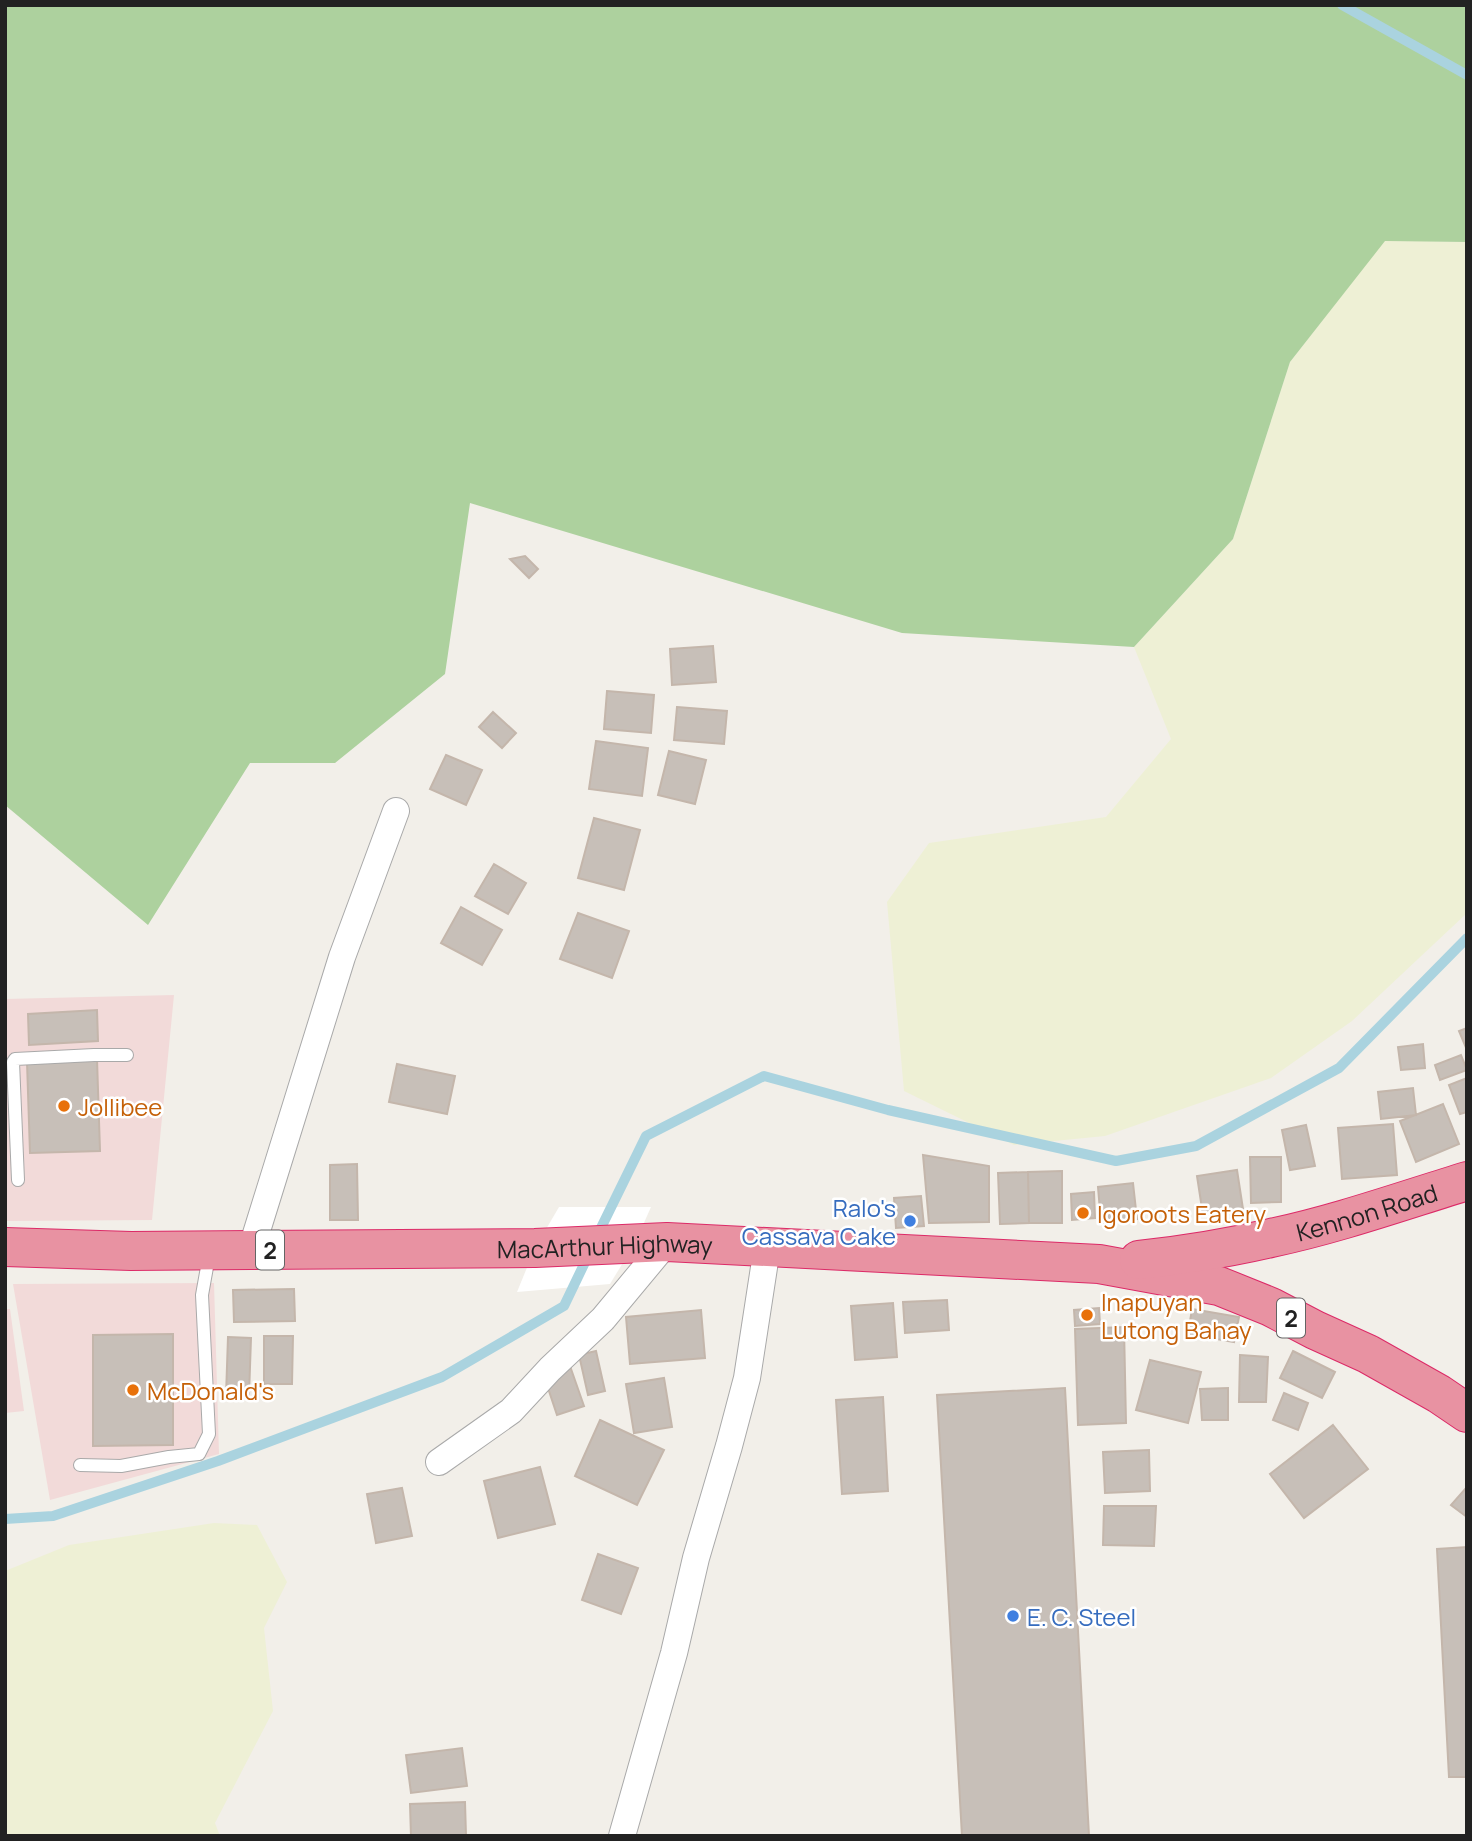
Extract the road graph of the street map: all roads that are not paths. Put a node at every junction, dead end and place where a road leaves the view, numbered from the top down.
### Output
1 (397, 811) dead end
2 (127, 1055) dead end
3 (18, 1180) dead end
4 (1467, 1181) edge
5 (651, 1243) junction
6 (5, 1247) edge
7 (767, 1248) junction
8 (210, 1250) junction
9 (251, 1250) junction
10 (1099, 1265) junction
11 (1467, 1413) edge
12 (439, 1462) dead end
13 (80, 1465) dead end
14 (622, 1836) edge

1 - 9 street
2 - 3 lane
4 - 10 highway, Kennon Road
5 - 7 highway, MacArthur Highway / 2
5 - 9 highway, MacArthur Highway / 2
5 - 12 street
6 - 8 highway, MacArthur Highway / 2
7 - 10 highway, MacArthur Highway / 2
7 - 14 street
8 - 9 highway, MacArthur Highway / 2
8 - 13 lane
10 - 11 highway, MacArthur Highway / 2

